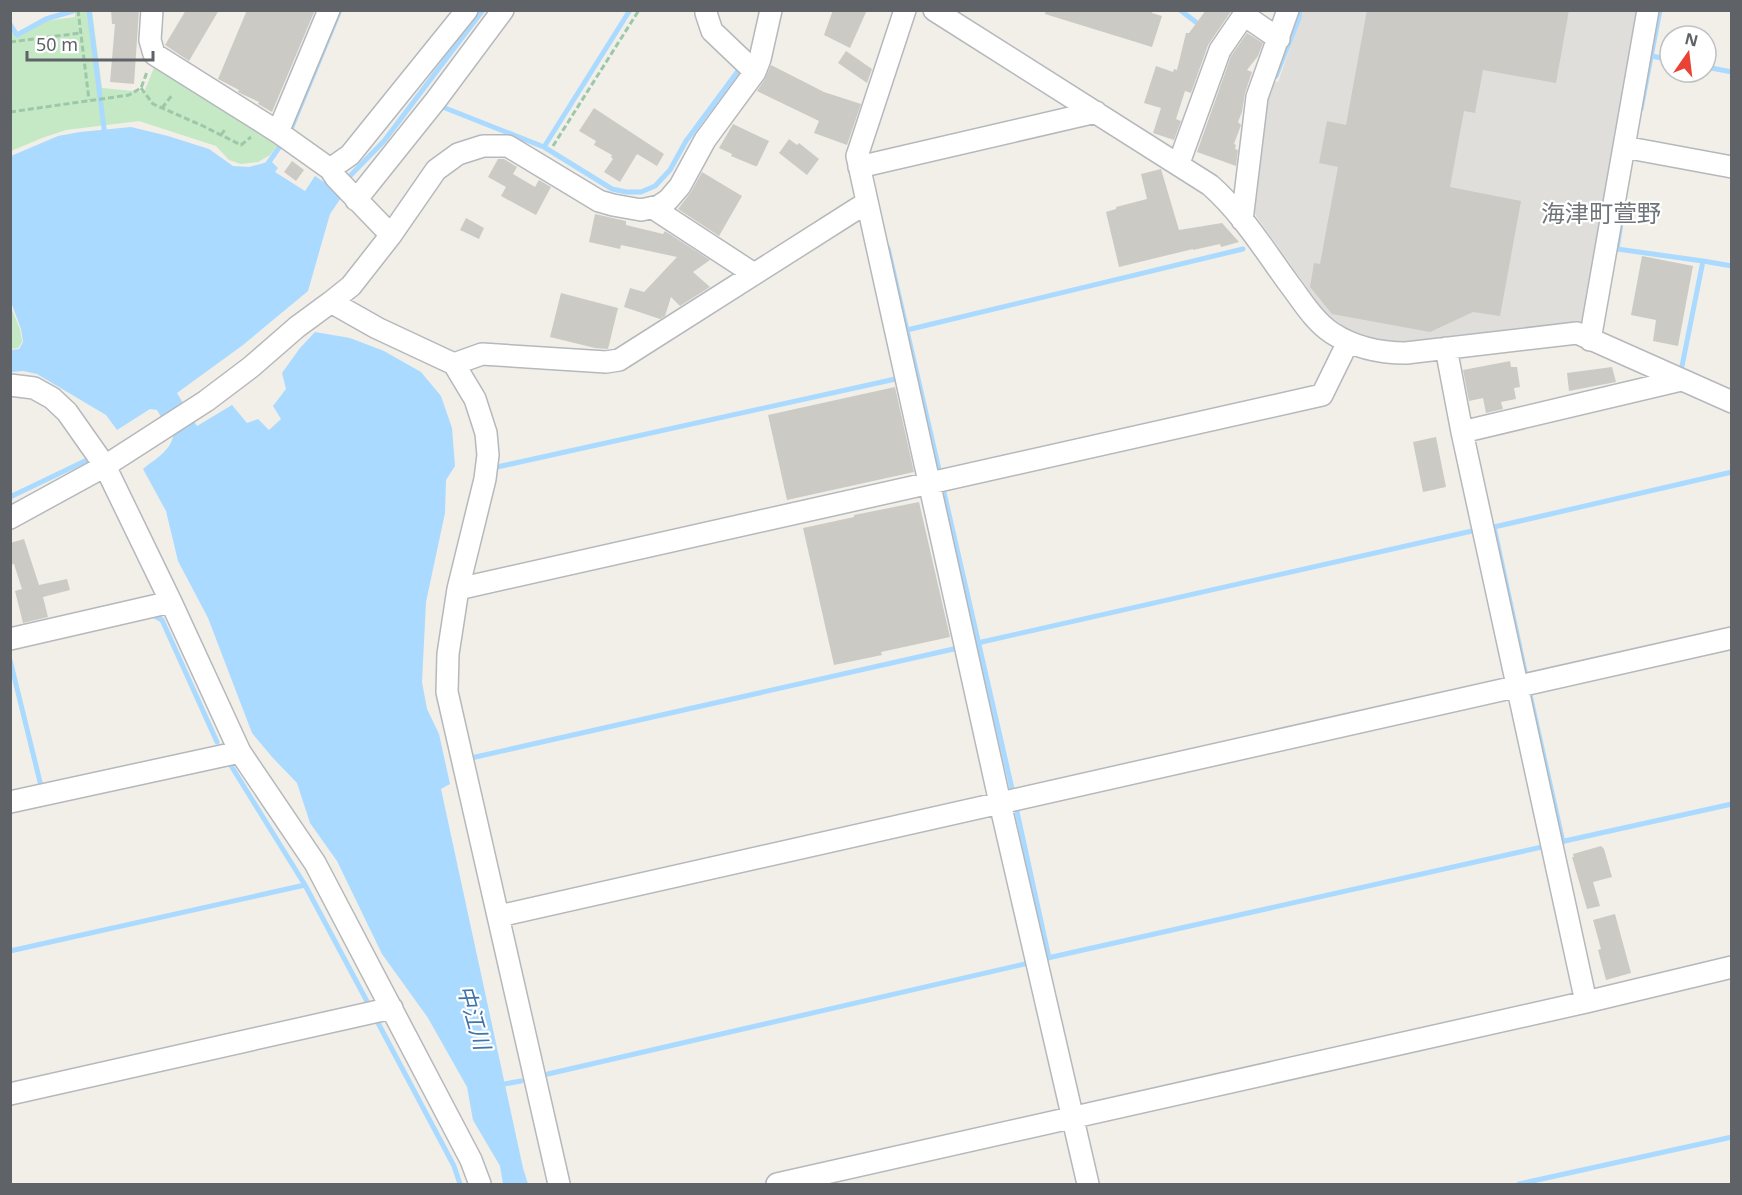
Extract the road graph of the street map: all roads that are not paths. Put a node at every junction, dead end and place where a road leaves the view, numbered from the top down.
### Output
1 (152, 10) edge
2 (329, 10) edge
3 (467, 10) edge
4 (503, 10) edge
5 (771, 10) edge
6 (905, 10) edge
7 (934, 10) edge
8 (1288, 10) edge
9 (1648, 10) edge
10 (703, 11) edge
11 (1279, 39) junction
12 (754, 72) junction
13 (1096, 112) junction
14 (271, 128) junction
15 (1624, 147) junction
16 (1179, 164) junction
17 (859, 167) junction
18 (1731, 167) edge
19 (333, 174) junction
20 (354, 198) junction
21 (866, 202) junction
22 (653, 208) junction
23 (1242, 220) junction
24 (391, 235) junction
25 (754, 274) junction
26 (331, 302) junction
27 (1590, 340) junction
28 (1348, 342) junction
29 (1446, 348) junction
30 (454, 364) junction
31 (1681, 380) junction
32 (10, 385) edge
33 (1731, 402) edge
34 (1462, 432) junction
35 (105, 466) junction
36 (930, 483) junction
37 (10, 518) edge
38 (458, 589) junction
39 (171, 602) junction
40 (1731, 638) edge
41 (10, 639) edge
42 (1517, 686) junction
43 (240, 752) junction
44 (10, 802) edge
45 (1000, 803) junction
46 (499, 916) junction
47 (1731, 967) edge
48 (1586, 1002) junction
49 (392, 1008) junction
50 (10, 1094) edge
51 (1073, 1118) junction
52 (480, 1185) edge
53 (559, 1185) edge
54 (777, 1185) edge
55 (1088, 1185) edge

1 - 14 street
2 - 14 street
3 - 19 street
4 - 20 street
5 - 12 street
6 - 17 street
7 - 13 street
8 - 11 street
9 - 15 street
10 - 12 street
11 - 16 street
11 - 23 street
12 - 22 street
13 - 16 street
13 - 17 street
14 - 19 street
15 - 18 street
15 - 27 street
16 - 23 street
17 - 21 street
19 - 20 street
20 - 24 street
21 - 25 street
21 - 36 street
22 - 24 street
22 - 25 street
23 - 28 street
24 - 26 street
25 - 30 street
26 - 30 street
26 - 35 street
27 - 29 street
27 - 31 street
28 - 29 street
28 - 36 street
29 - 34 street
30 - 38 street
31 - 33 street
31 - 34 street
32 - 35 street
34 - 42 street
35 - 37 street
35 - 39 street
36 - 38 street
36 - 45 street
38 - 46 street
39 - 41 street
39 - 43 street
40 - 42 street
42 - 45 street
42 - 48 street
43 - 44 street
43 - 49 street
45 - 46 street
45 - 51 street
46 - 53 street
47 - 48 street
48 - 51 street
49 - 50 street
49 - 52 street
51 - 54 street
51 - 55 street

